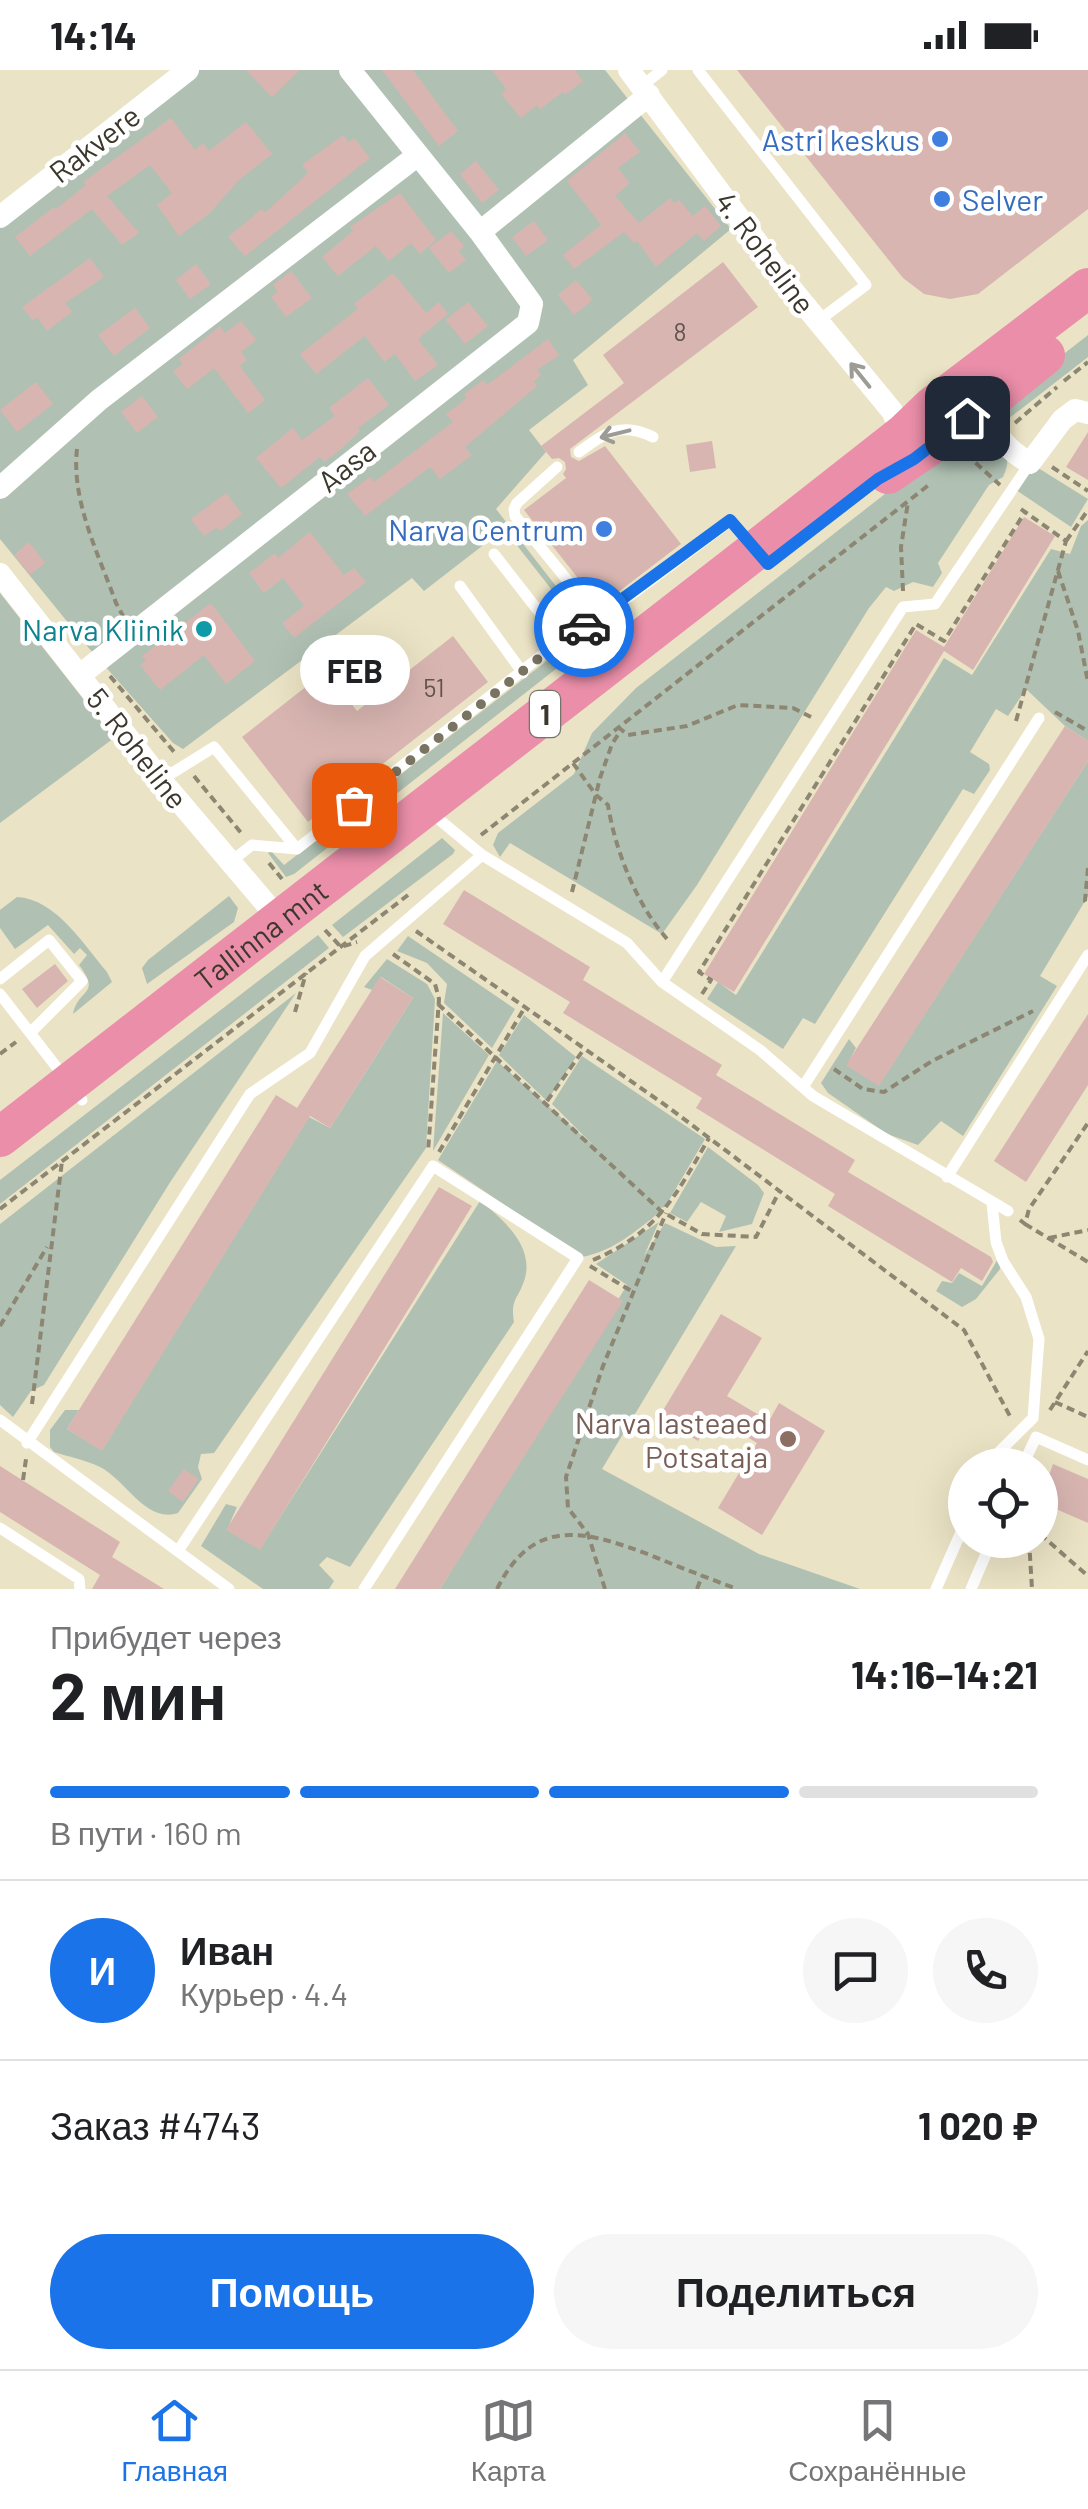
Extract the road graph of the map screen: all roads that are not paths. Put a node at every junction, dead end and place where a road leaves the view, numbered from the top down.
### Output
1 (188, 70) edge
2 (350, 70) edge
3 (662, 70) edge
4 (698, 70) edge
5 (640, 84) edge
6 (418, 155) junction
7 (0, 216) edge
8 (480, 232) junction
9 (1088, 288) edge
10 (816, 319) junction
11 (1088, 322) edge
12 (1088, 413) edge
13 (989, 419) junction
14 (653, 437) dead end
15 (579, 452) dead end
16 (919, 457) junction
17 (1033, 460) junction
18 (557, 467) dead end
19 (0, 488) edge
20 (494, 554) dead end
21 (762, 557) junction
22 (0, 574) edge
23 (460, 586) dead end
24 (598, 619) junction
25 (562, 640) junction
26 (523, 673) junction
27 (80, 675) junction
28 (1039, 718) road end
29 (161, 780) junction
30 (444, 824) junction
31 (297, 849) junction
32 (482, 854) junction
33 (229, 863) junction
34 (285, 912) junction
35 (1088, 955) edge
36 (0, 979) edge
37 (662, 982) junction
38 (0, 994) edge
39 (30, 1032) junction
40 (803, 1087) junction
41 (77, 1091) junction
42 (0, 1137) edge
43 (0, 1163) edge
44 (947, 1177) junction
45 (992, 1203) junction
46 (1008, 1212) road end
47 (0, 1420) edge
48 (28, 1443) junction
49 (1004, 1448) edge
50 (1031, 1448) edge
51 (1088, 1460) edge
52 (0, 1528) edge
53 (178, 1551) junction
54 (950, 1558) edge
55 (984, 1558) edge
56 (80, 1589) edge
57 (230, 1589) edge
58 (364, 1589) edge
59 (936, 1589) edge
60 (971, 1589) edge

1 - 7 street, Rakvere
2 - 6 street, Aasa
3 - 5 lane
4 - 10 lane
5 - 8 street
5 - 10 street, 4. Roheline
6 - 8 street, Aasa
6 - 19 street
8 - 27 street, Aasa
9 - 16 highway, Tallinna mnt / 1
16 -> 10 street, 4. Roheline
11 - 13 highway, Tallinna mnt / 1
12 - 17 street
13 - 16 highway, Tallinna mnt / 1
13 - 17 street
14 -> 15 lane
16 - 21 highway, Tallinna mnt / 1
17 - 37 lane
18 - 24 lane
20 - 25 lane
21 - 24 lane
21 - 30 highway, Tallinna mnt / 1
22 - 27 street, 5. Roheline
23 - 26 lane
24 - 25 lane
25 - 26 lane
26 - 31 lane
27 - 29 street, 5. Roheline
28 - 40 lane
29 - 31 lane
29 - 33 street, 5. Roheline
30 - 32 lane
30 - 34 highway, Tallinna mnt / 1
30 - 41 highway, Tallinna mnt / 1
31 - 33 lane
32 - 37 lane
32 - 48 lane
33 - 34 street, 5. Roheline
34 - 41 highway, Tallinna mnt / 1
35 - 44 lane
36 - 39 lane
37 - 40 lane
38 - 39 lane
39 - 41 lane
40 - 44 lane
41 - 42 highway, Tallinna mnt / 1
41 - 43 highway, Tallinna mnt / 1
44 - 45 lane
45 - 46 lane
45 - 49 lane
47 - 48 lane
48 - 53 lane
50 - 51 lane
52 - 56 lane
53 - 57 lane
53 - 58 lane
54 - 59 lane
55 - 60 lane

